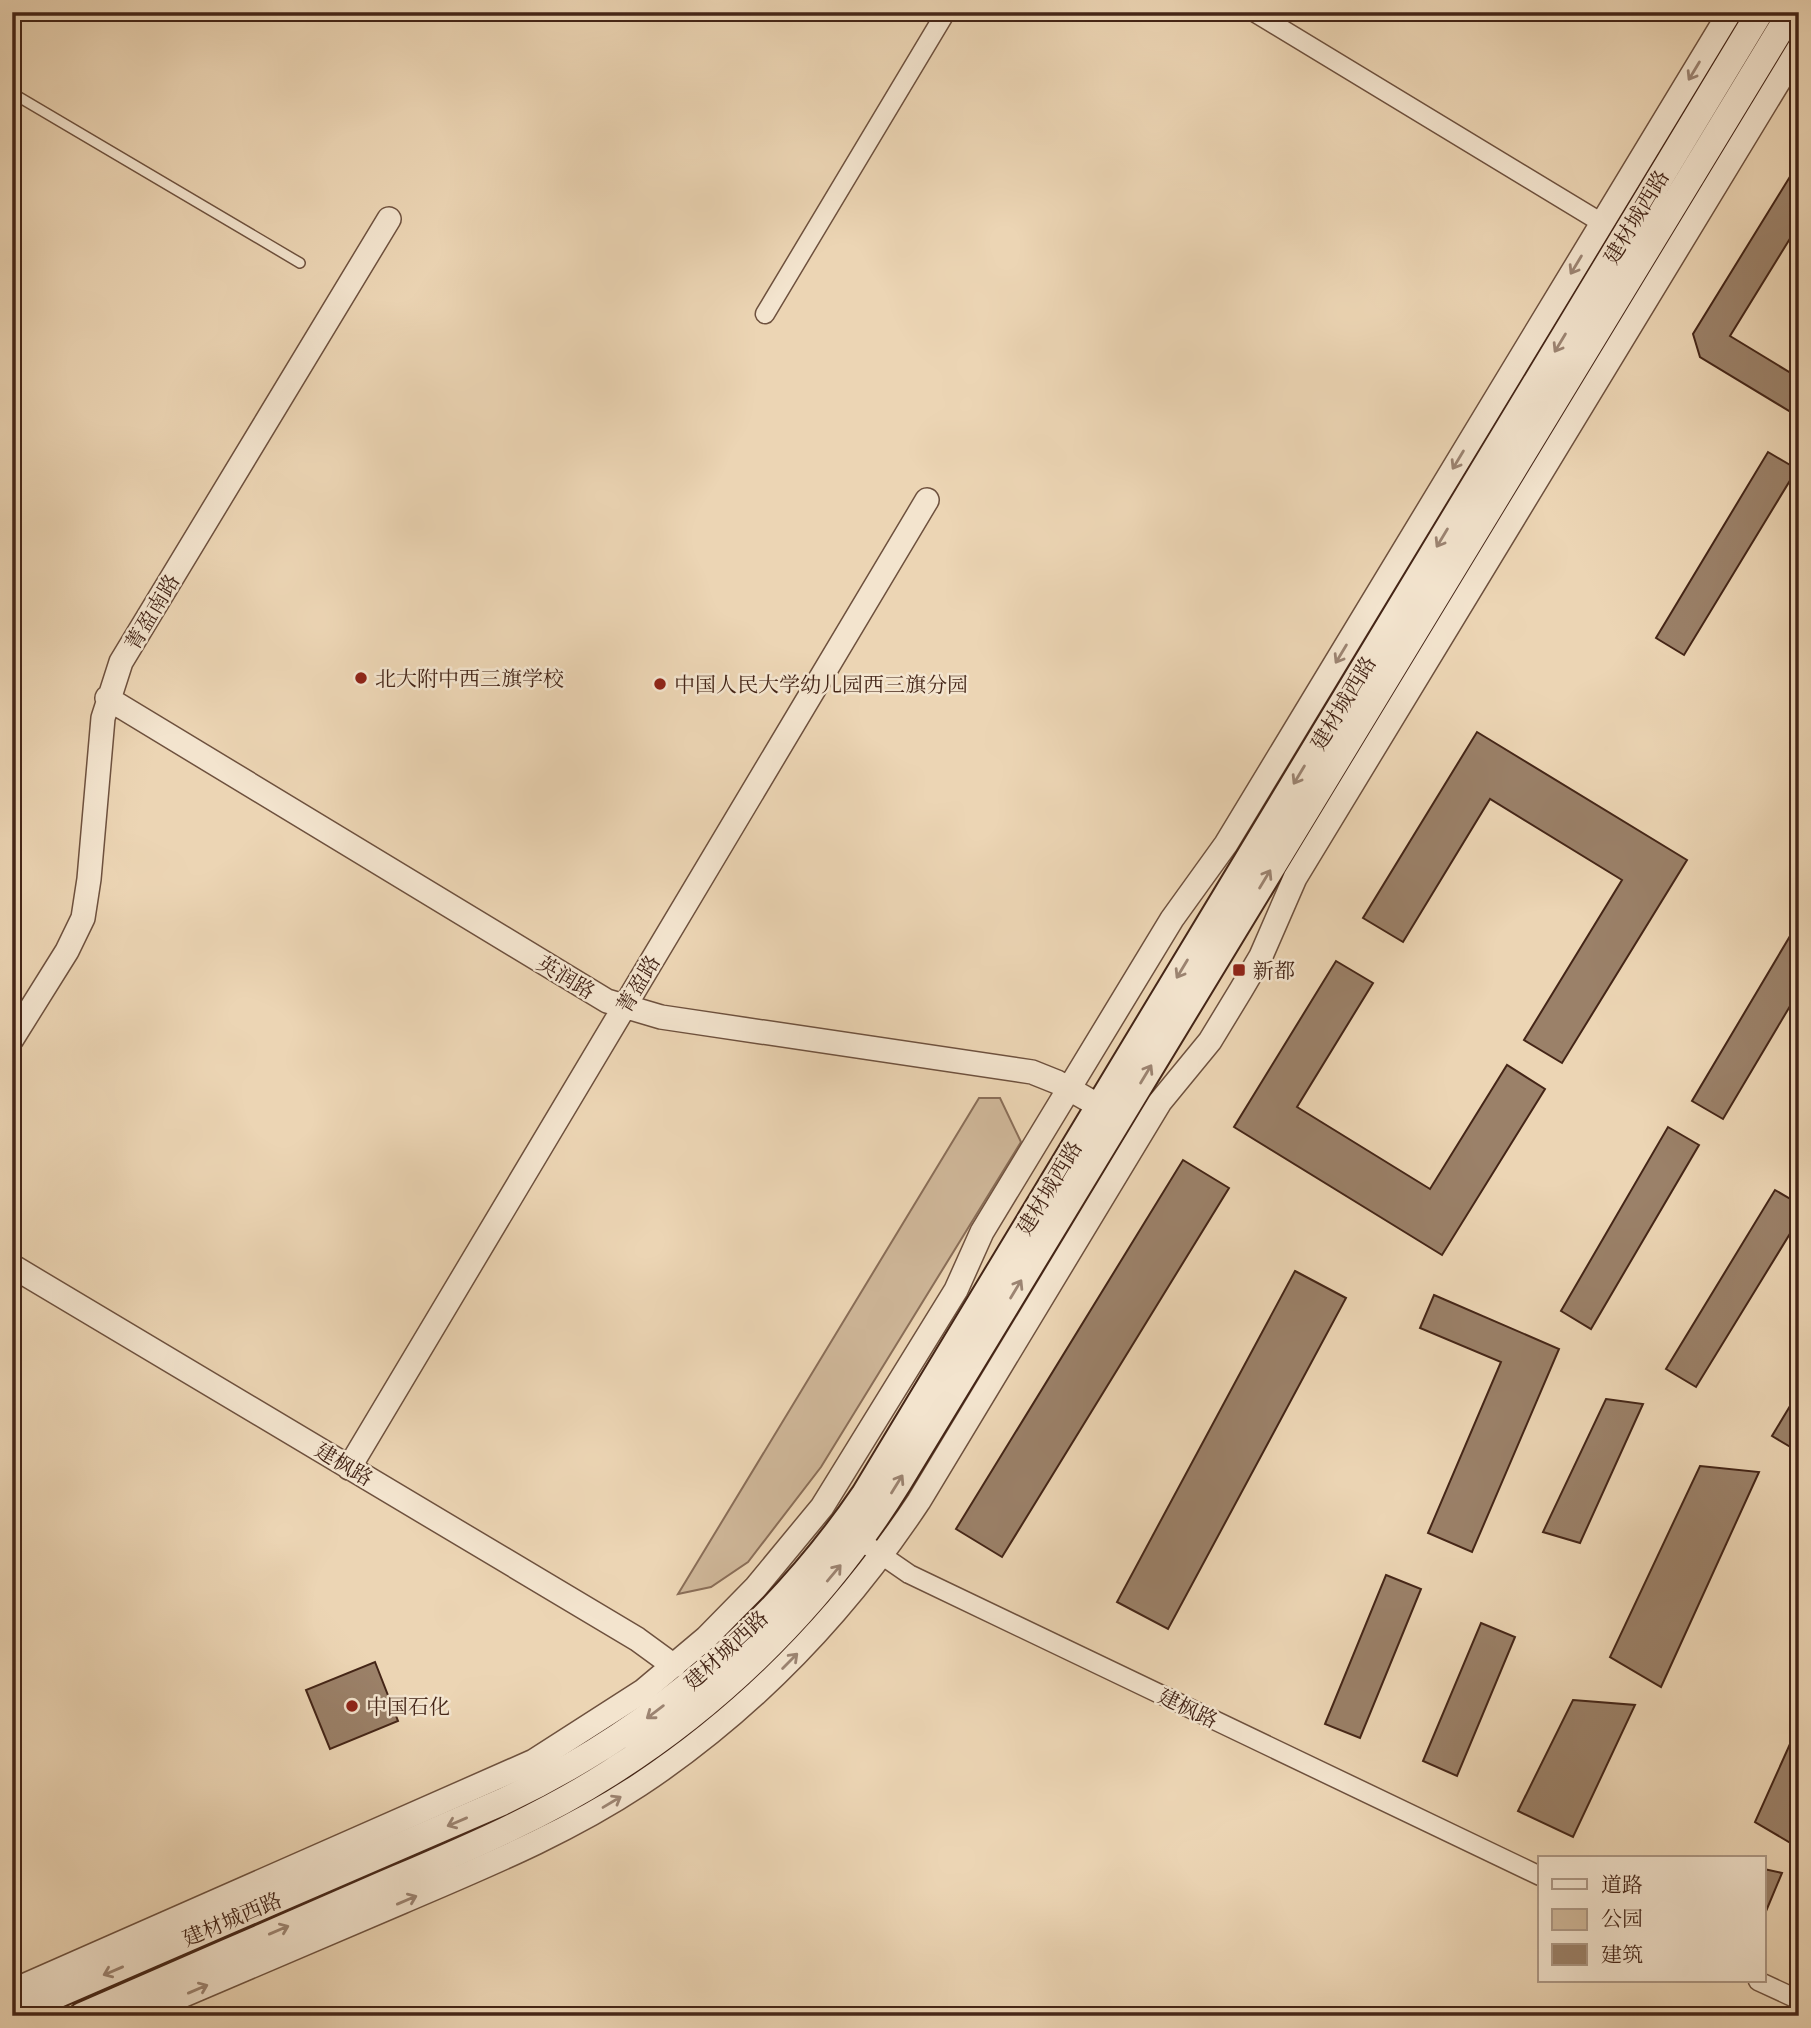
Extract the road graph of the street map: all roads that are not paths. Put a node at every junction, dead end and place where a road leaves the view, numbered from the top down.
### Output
1 (946, 12) edge
2 (1254, 12) edge
3 (1730, 12) edge
4 (1760, 12) edge
5 (1791, 12) edge
6 (1799, 48) edge
7 (12, 93) edge
8 (389, 219) dead end
9 (1602, 223) junction
10 (300, 263) dead end
11 (765, 314) dead end
12 (927, 500) dead end
13 (107, 698) junction
14 (624, 1007) junction
15 (12, 1039) edge
16 (1069, 1088) junction
17 (1109, 1112) junction
18 (12, 1266) edge
19 (349, 1468) junction
20 (851, 1534) junction
21 (882, 1556) junction
22 (798, 1582) junction
23 (706, 1638) junction
24 (674, 1666) junction
25 (1538, 1875) edge
26 (1760, 1982) edge
27 (12, 1991) edge
28 (1799, 2000) edge
29 (12, 2014) edge
30 (82, 2016) edge
31 (135, 2016) edge

1 - 11 street
2 - 9 street
3 -> 9 street, 建材城西路
4 -> 17 main road, 建材城西路
17 -> 5 main road, 建材城西路
6 - 21 street
7 - 10 lane
8 - 13 street, 菁盈南路
9 -> 16 street, 建材城西路
12 - 14 street, 菁盈路
13 - 14 street, 英润路
13 - 15 street, 菁盈南路
14 - 16 street, 英润路
14 - 19 street, 菁盈路
16 - 17 street, 英润路
16 - 23 street, 建材城西路
17 - 20 main road, 建材城西路
18 - 19 street, 建枫路
19 - 24 street, 建枫路
20 - 21 street, 建枫路
20 - 22 main road, 建材城西路
30 -> 20 main road, 建材城西路
21 - 25 street, 建枫路
31 -> 21 street
22 - 23 street
22 -> 29 main road, 建材城西路
23 - 24 street, 建材城西路
24 - 27 street, 建材城西路
26 - 28 street

